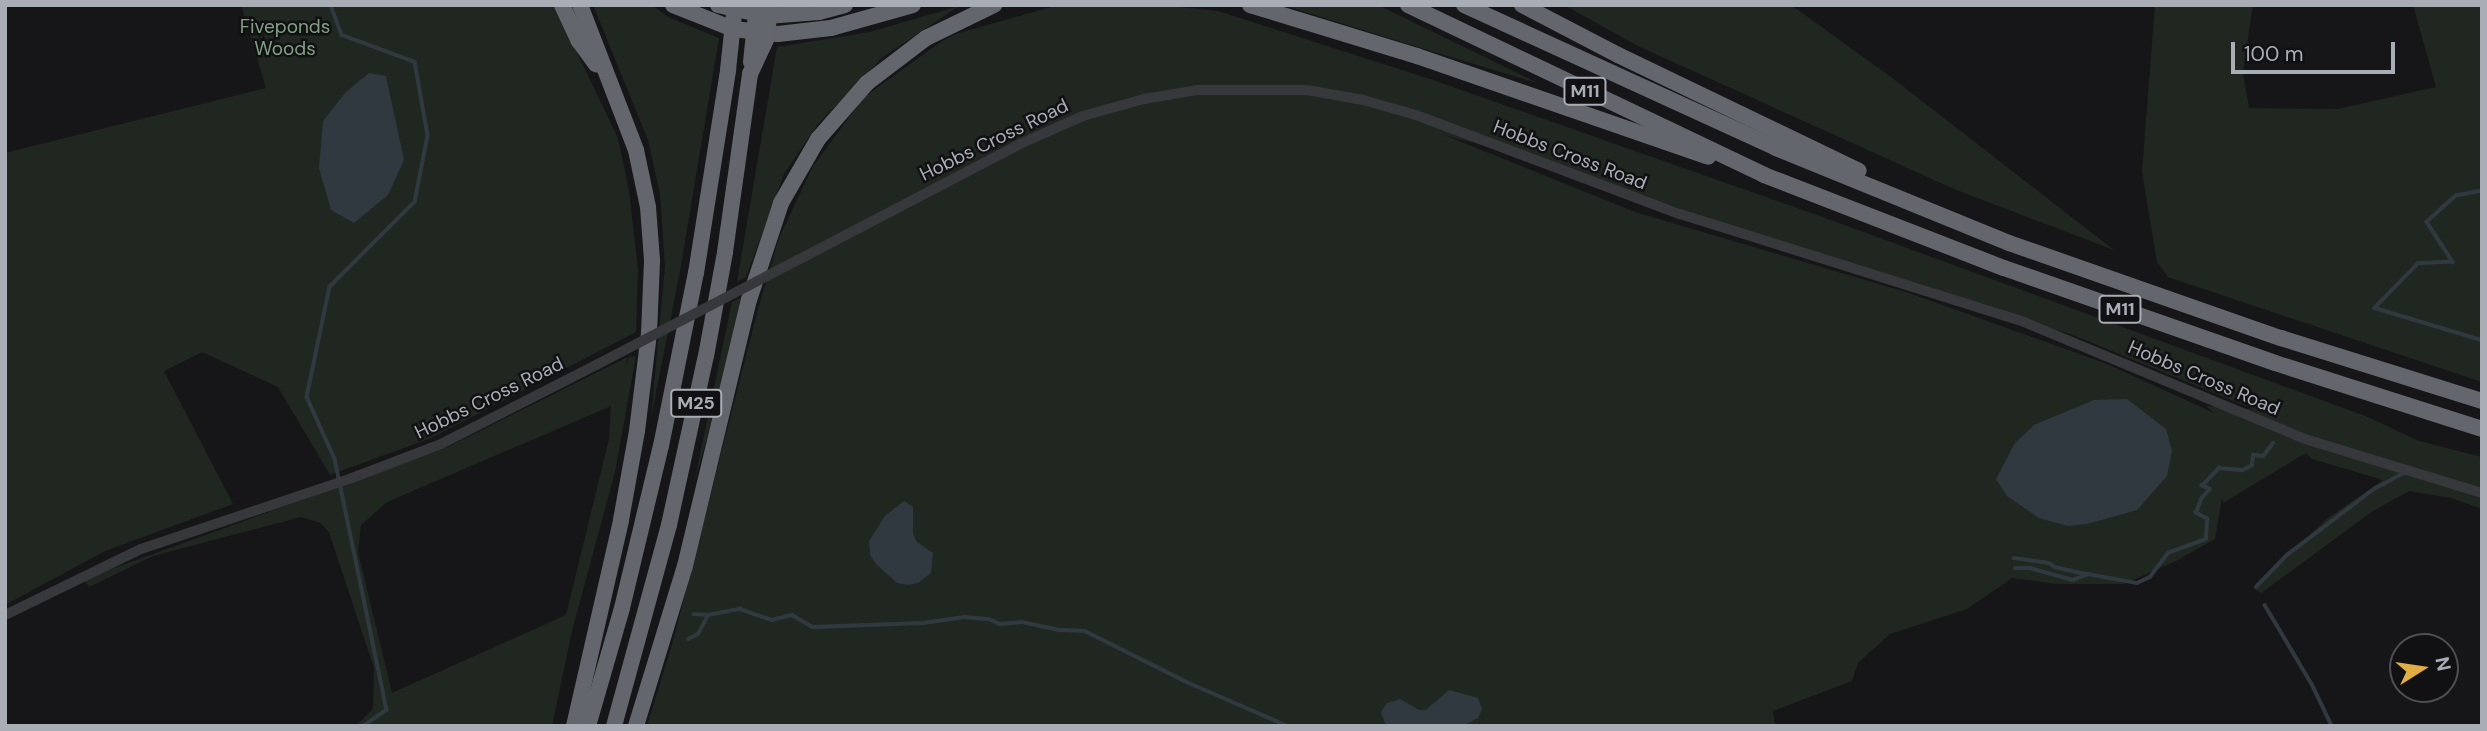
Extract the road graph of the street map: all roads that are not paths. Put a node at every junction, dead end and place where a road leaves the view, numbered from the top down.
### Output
1 (562, 5) edge
2 (580, 5) edge
3 (673, 5) edge
4 (718, 5) edge
5 (735, 5) edge
6 (757, 5) edge
7 (771, 5) edge
8 (845, 5) edge
9 (913, 5) edge
10 (994, 5) edge
11 (1250, 5) edge
12 (1408, 5) edge
13 (1464, 5) edge
14 (1522, 5) edge
15 (604, 74) junction
16 (750, 74) junction
17 (1764, 175) junction
18 (2009, 243) junction
19 (2482, 401) edge
20 (2482, 429) edge
21 (709, 468) junction
22 (627, 486) junction
23 (2482, 493) edge
24 (5, 615) edge
25 (566, 726) edge
26 (574, 726) edge
27 (588, 726) edge
28 (614, 726) edge
29 (627, 726) edge
30 (636, 726) edge

1 - 15 highway
2 - 15 highway
3 - 9 highway
4 - 8 highway
5 - 27 highway, M25, bridge
6 - 16 highway, M25, bridge
7 - 16 highway, bridge
10 - 21 highway
11 - 17 highway
12 - 17 highway, M11
13 - 18 highway, M11
14 - 18 highway
15 - 22 highway
16 - 28 highway, M25
17 - 20 highway, M11
18 - 19 highway, M11
21 - 29 highway
21 - 30 highway
22 - 25 highway
22 - 26 highway
23 - 24 street, Hobbs Cross Road, bridge

